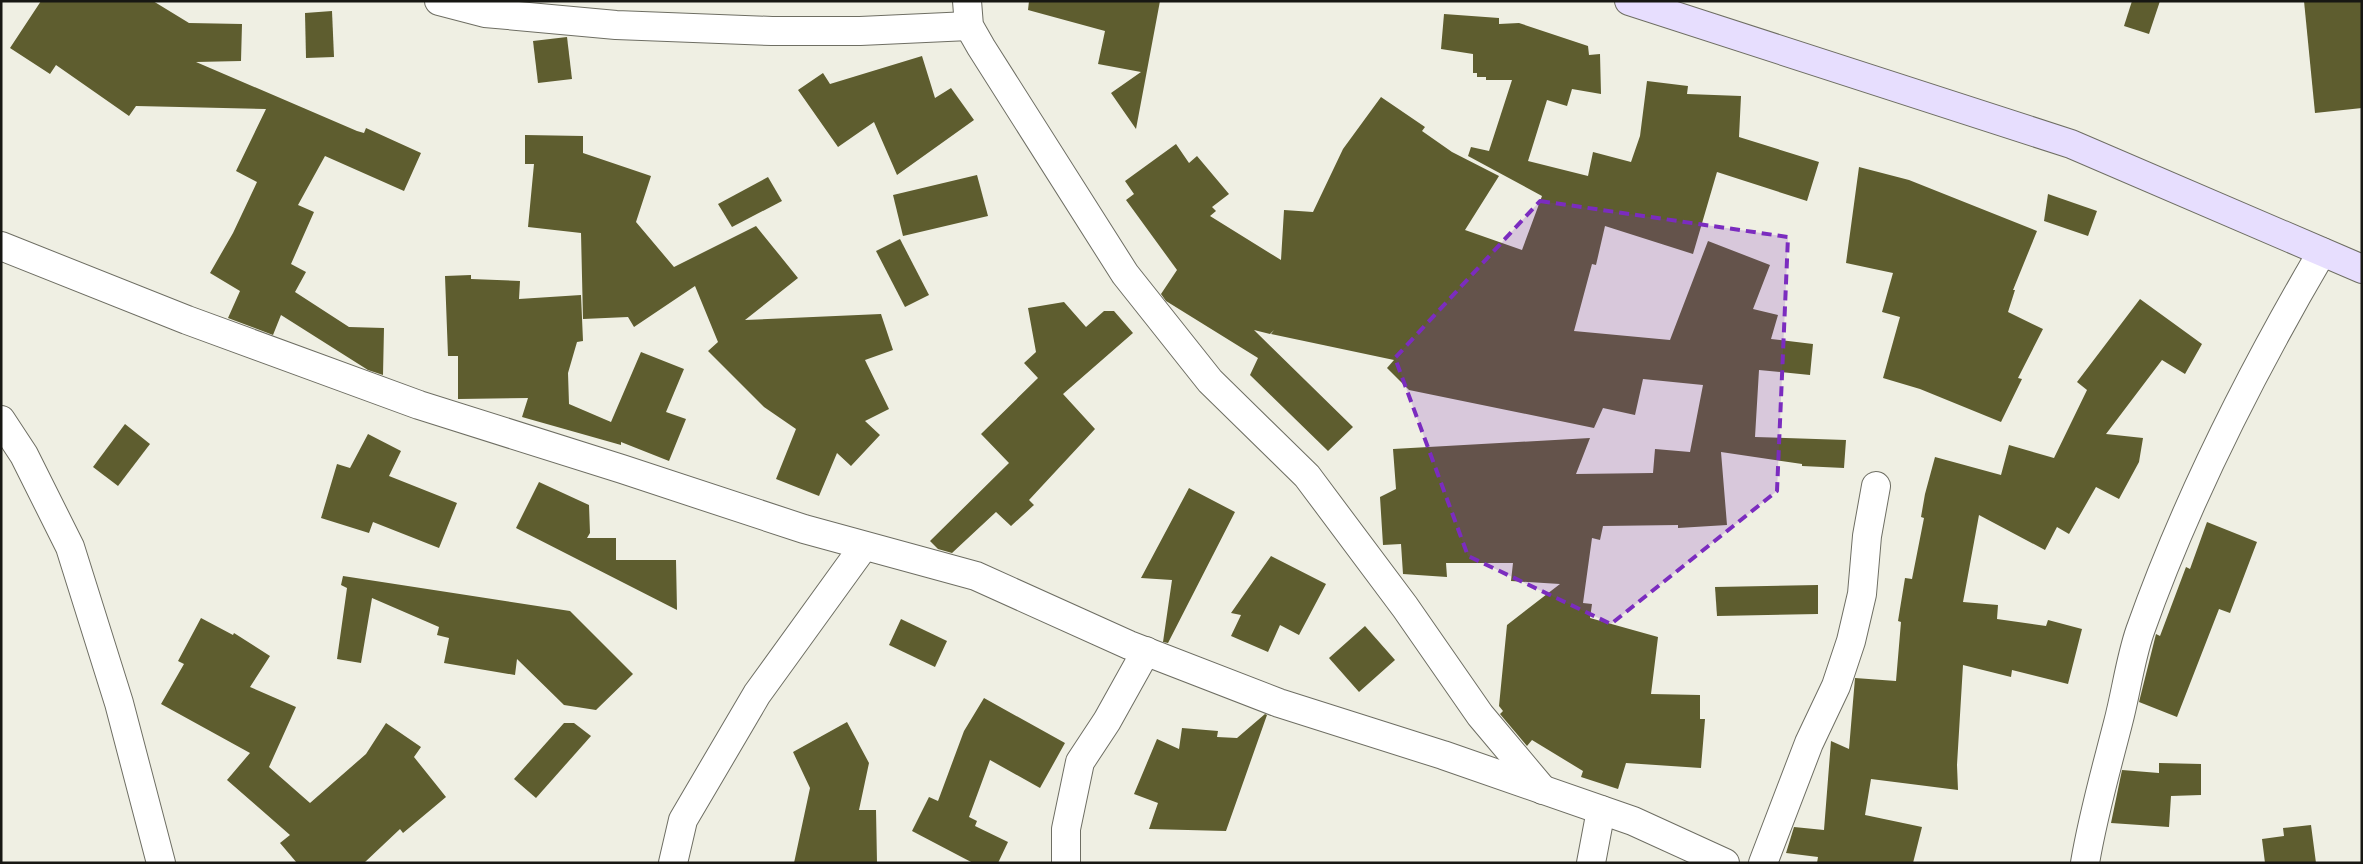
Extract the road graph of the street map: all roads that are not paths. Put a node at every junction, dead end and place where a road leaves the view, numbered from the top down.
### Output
1 (439, 1) edge
2 (1629, 1) edge
3 (968, 13) edge
4 (1, 246) edge
5 (2322, 252) junction
6 (2362, 269) edge
7 (1, 420) edge
8 (1876, 486) dead end
9 (864, 546) junction
10 (1146, 651) junction
11 (1543, 790) junction
12 (1601, 810) junction
13 (161, 863) edge
14 (673, 863) edge
15 (1066, 863) edge
16 (1591, 863) edge
17 (1725, 863) edge
18 (1763, 863) edge
19 (2085, 863) edge

1 - 3 street
2 - 5 street
3 - 11 street
4 - 9 street
5 - 6 street
5 - 19 street
7 - 13 street
8 - 18 street
9 - 10 street
9 - 14 street
10 - 11 street
10 - 15 street
11 - 12 street
12 - 16 street
12 - 17 street

